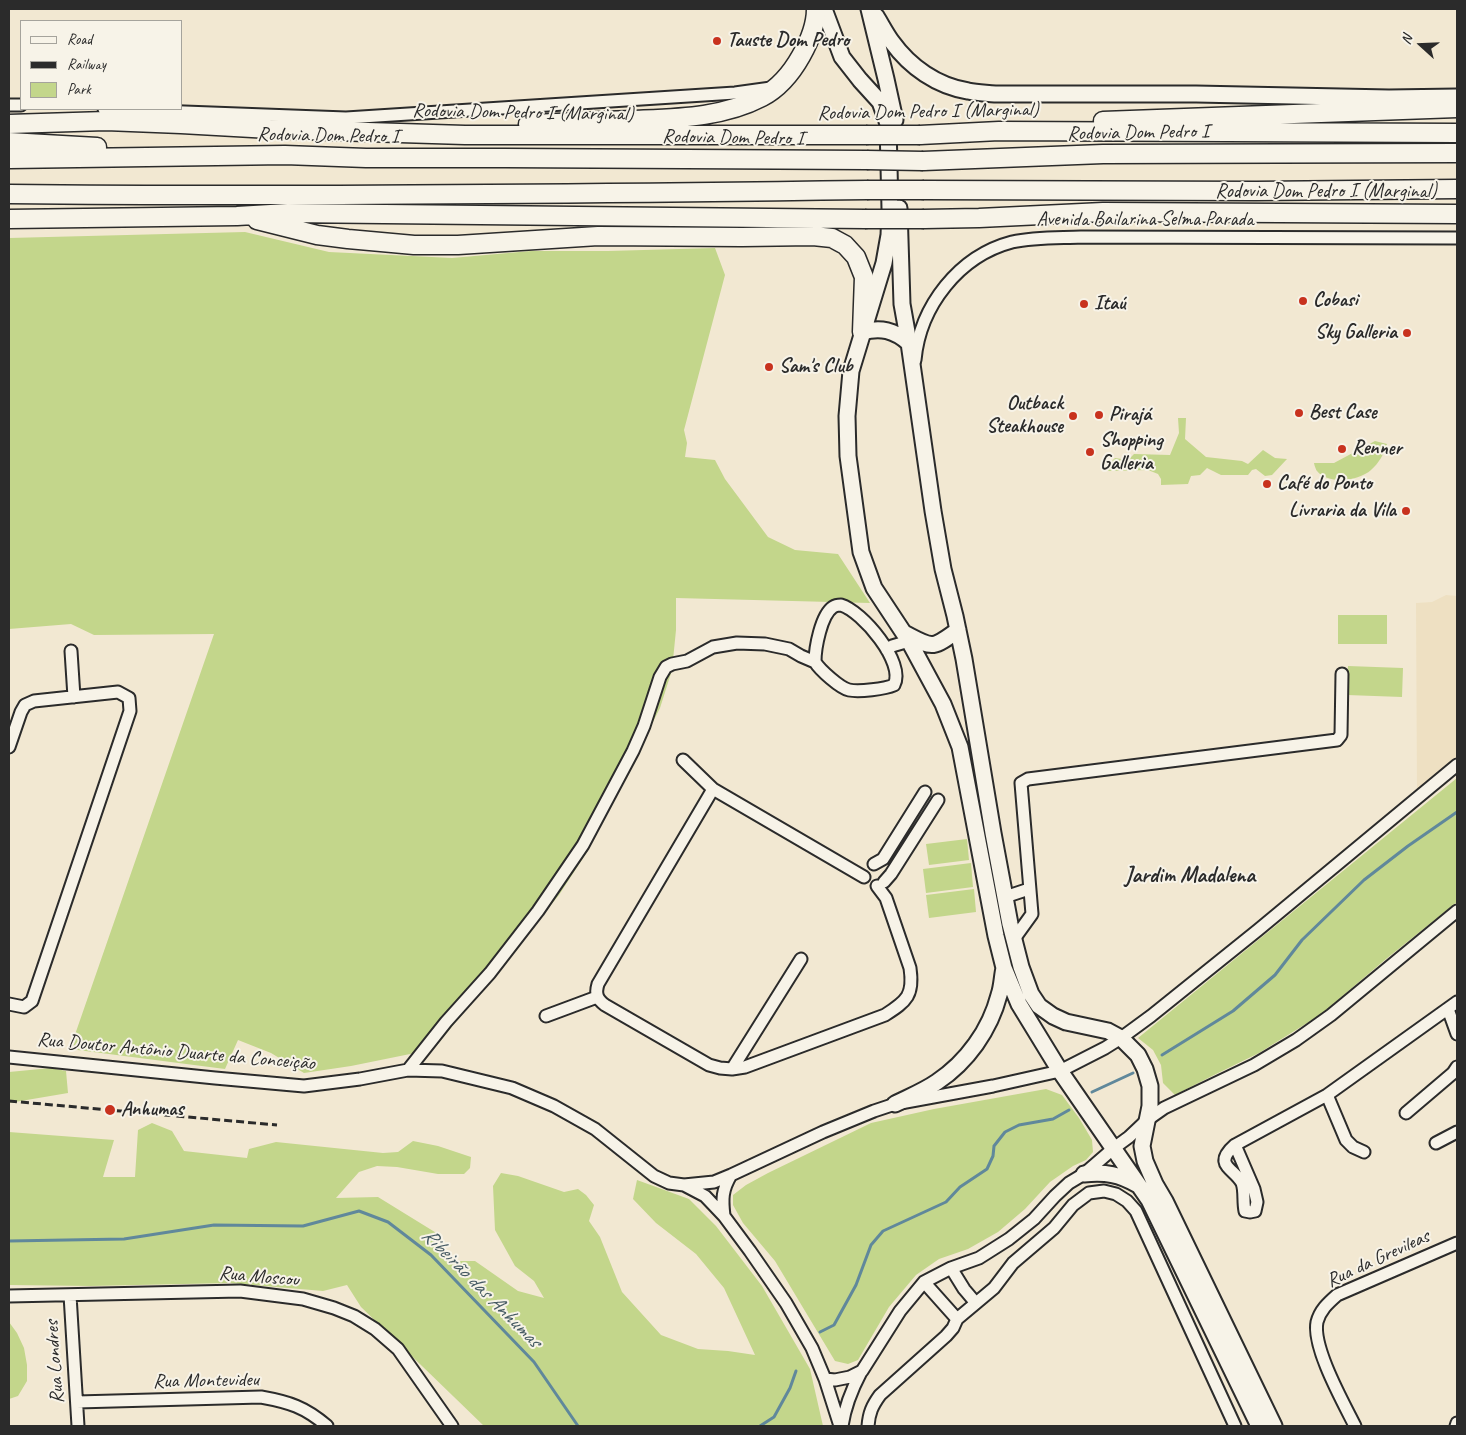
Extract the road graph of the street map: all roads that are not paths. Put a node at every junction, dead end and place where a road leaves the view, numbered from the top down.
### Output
1 (816, 9) edge
2 (824, 9) edge
3 (870, 9) edge
4 (777, 87) junction
5 (1457, 97) edge
6 (1457, 108) edge
7 (131, 110) edge
8 (9, 124) edge
9 (999, 131) junction
10 (388, 133) junction
11 (1457, 133) edge
12 (9, 142) edge
13 (1457, 152) edge
14 (245, 156) junction
15 (9, 159) edge
16 (1457, 189) edge
17 (9, 194) edge
18 (1457, 214) edge
19 (237, 216) junction
20 (9, 219) edge
21 (1457, 238) edge
22 (862, 332) junction
23 (909, 343) junction
24 (913, 377) junction
25 (958, 630) junction
26 (906, 636) junction
27 (887, 650) junction
28 (71, 651) dead end
29 (815, 662) junction
30 (1342, 674) dead end
31 (74, 697) junction
32 (9, 747) edge
33 (683, 760) dead end
34 (1457, 765) edge
35 (713, 789) junction
36 (925, 792) dead end
37 (938, 800) dead end
38 (874, 864) junction
39 (864, 877) junction
40 (880, 884) junction
41 (1029, 889) junction
42 (1006, 897) junction
43 (1457, 911) edge
44 (1014, 938) junction
45 (801, 960) dead end
46 (1004, 968) junction
47 (597, 996) junction
48 (9, 1004) edge
49 (1453, 1006) edge
50 (546, 1016) dead end
51 (1457, 1034) edge
52 (1121, 1038) junction
53 (9, 1057) edge
54 (732, 1069) junction
55 (408, 1070) junction
56 (1060, 1071) junction
57 (1456, 1074) edge
58 (1327, 1095) junction
59 (895, 1104) junction
60 (1406, 1113) dead end
61 (1147, 1120) junction
62 (1457, 1132) edge
63 (1436, 1143) dead end
64 (1235, 1145) junction
65 (1114, 1148) junction
66 (1364, 1152) dead end
67 (1084, 1174) junction
68 (731, 1175) junction
69 (684, 1185) junction
70 (1140, 1187) junction
71 (724, 1216) junction
72 (1457, 1243) edge
73 (951, 1268) junction
74 (924, 1282) junction
75 (70, 1295) junction
76 (9, 1296) edge
77 (975, 1302) junction
78 (957, 1318) junction
79 (862, 1371) junction
80 (825, 1379) junction
81 (77, 1402) junction
82 (78, 1426) edge
83 (328, 1426) edge
84 (452, 1426) edge
85 (841, 1426) edge
86 (868, 1426) edge
87 (1235, 1426) edge
88 (1259, 1426) edge
89 (1274, 1426) edge
90 (1355, 1426) edge

1 - 4 highway
2 - 22 main road
3 - 5 main road
3 - 23 main road
4 - 7 street
4 - 10 highway
6 - 9 highway
8 - 10 highway, Rodovia Dom Pedro I (Marginal)
9 - 10 highway, Rodovia Dom Pedro I (Marginal), bridge
9 - 11 highway, Rodovia Dom Pedro I (Marginal)
12 - 14 highway
13 - 14 highway, Rodovia Dom Pedro I, bridge
14 - 15 highway, Rodovia Dom Pedro I
16 - 17 highway, bridge
18 - 19 highway, Rodovia Dom Pedro I (Marginal), bridge
19 - 20 highway
19 - 22 highway
21 - 24 street, Avenida Bailarina Selma Parada
22 - 23 main road
22 - 26 main road
23 - 24 main road
24 - 25 main road
25 - 26 main road
25 - 42 main road
26 - 27 street
26 - 46 main road
27 - 29 street
27 - 29 street
28 - 31 street
29 - 55 street
30 - 41 street
31 - 32 street
31 - 48 street
33 - 35 street
34 - 52 street, Rua Doutor Antônio Duarte da Conceição
35 - 39 street
35 - 47 street
36 - 38 street
37 - 40 street
38 - 39 street
38 - 40 street
39 - 40 street
40 - 54 street
41 - 42 street
41 - 44 street
42 - 44 main road
43 - 61 street
44 - 52 main road
45 - 54 street
46 - 56 main road
46 - 59 main road
47 - 50 street
47 - 54 street
49 - 51 street
49 - 58 street
52 - 56 street, Rua Doutor Antônio Duarte da Conceição
52 - 61 main road
53 - 55 street, Rua Doutor Antônio Duarte da Conceição
55 - 69 street, Rua Doutor Antônio Duarte da Conceição
56 - 59 street, Rua Doutor Antônio Duarte da Conceição
56 - 65 main road
57 - 60 street
58 - 64 street
58 - 66 street
59 - 68 street, Rua Doutor Antônio Duarte da Conceição
61 - 65 street
61 - 89 main road
62 - 63 street
64 - 64 street
65 - 67 street
65 - 70 main road
67 - 70 main road
67 - 73 street
68 - 69 street, Rua Doutor Antônio Duarte da Conceição
68 - 71 street
69 - 71 street
70 - 88 main road
71 - 80 street
72 - 90 street, Rua da Grevileas
73 - 74 street
73 - 77 street
74 - 78 street
74 - 79 street
75 - 76 street, Rua Moscou
75 - 81 street, Rua Londres
75 - 84 street, Rua Moscou
77 - 78 street
77 - 87 street
78 - 86 street
79 - 80 street
79 - 85 street
80 - 85 street
81 - 82 street, Rua Londres
81 - 83 street, Rua Montevideu

